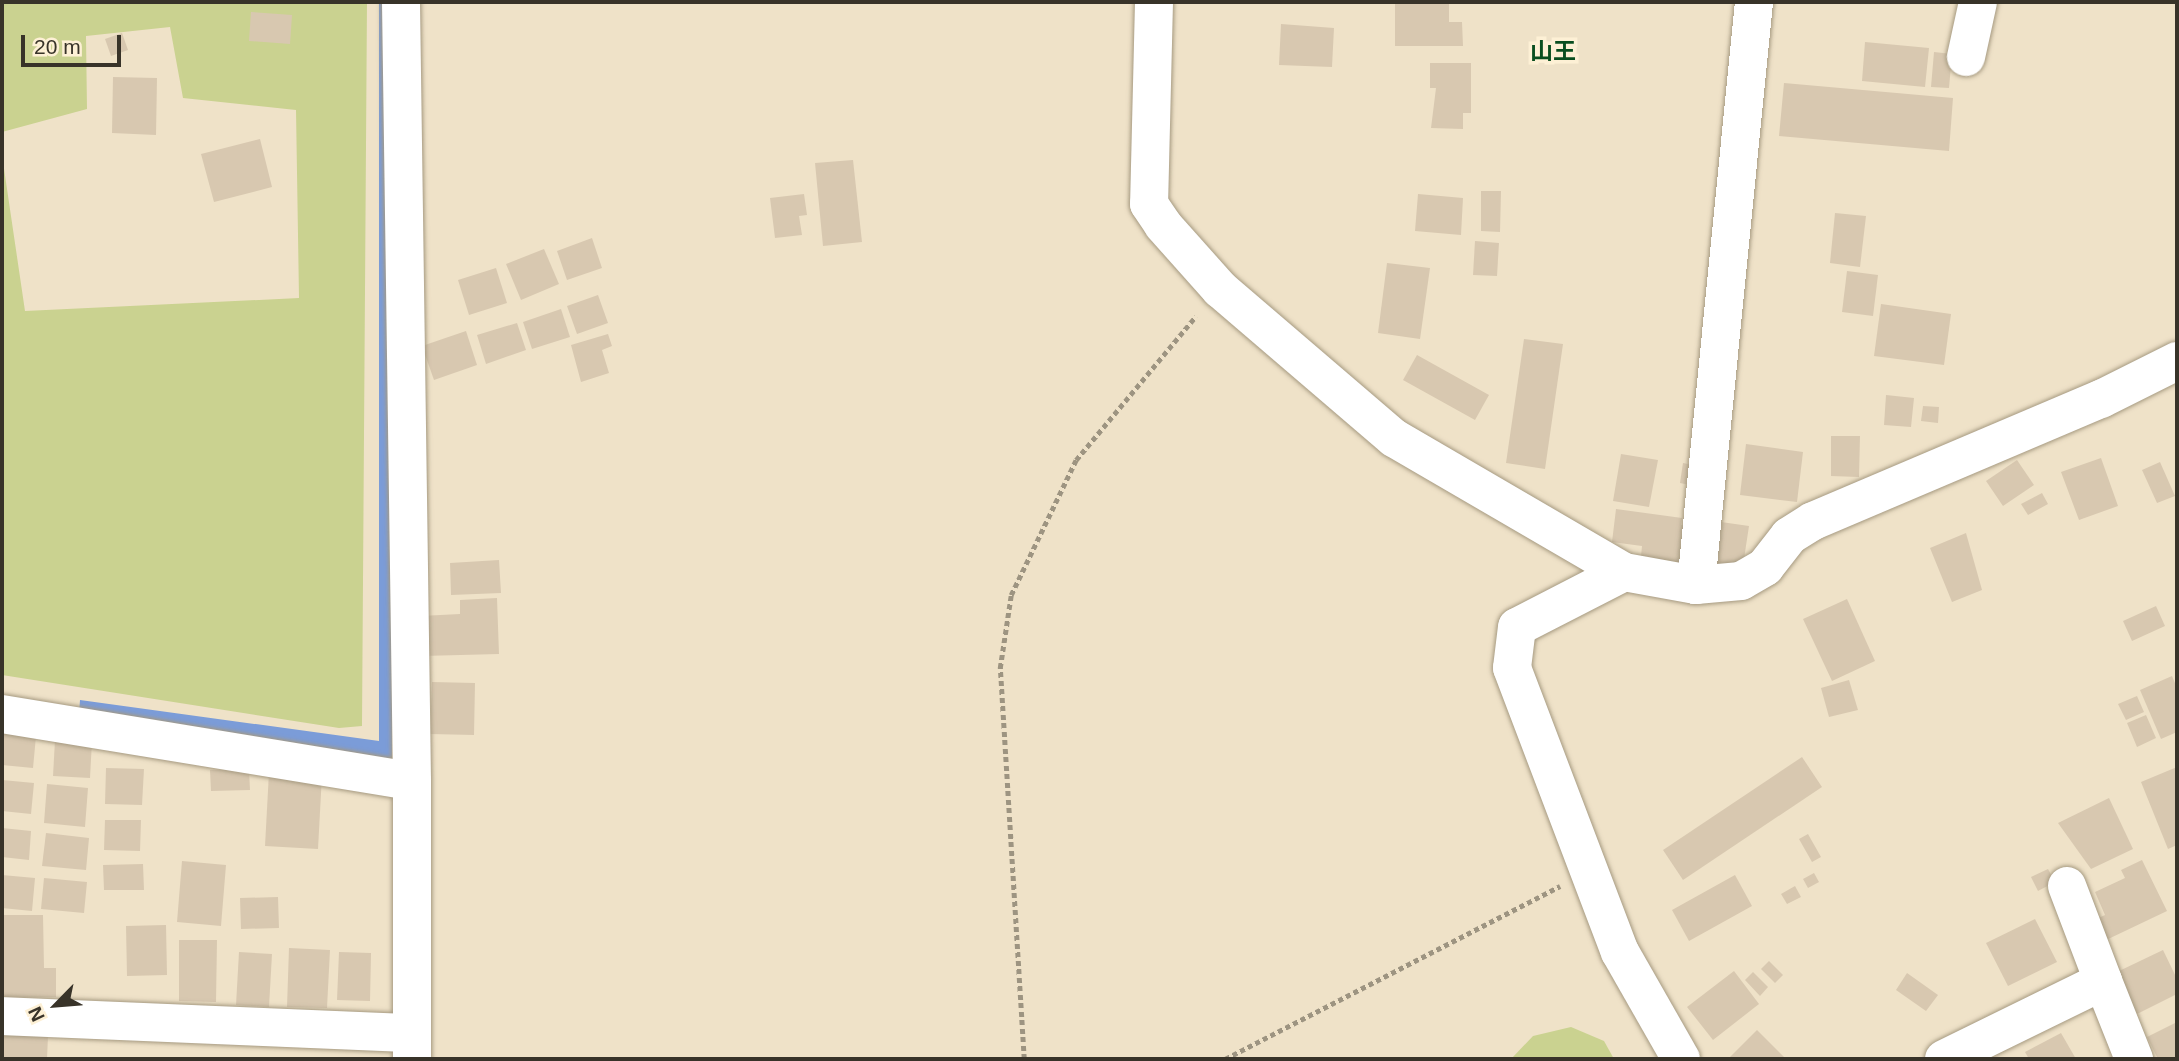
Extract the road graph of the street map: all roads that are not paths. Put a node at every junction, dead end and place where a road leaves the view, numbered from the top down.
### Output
1 (401, 2) edge
2 (1154, 2) edge
3 (1754, 2) edge
4 (1978, 2) edge
5 (1966, 57) dead end
6 (2177, 361) edge
7 (1624, 572) junction
8 (1696, 585) junction
9 (2, 714) edge
10 (412, 781) junction
11 (2067, 886) dead end
12 (2103, 981) junction
13 (2, 1016) edge
14 (412, 1046) edge
15 (1681, 1059) edge
16 (1944, 1059) edge
17 (2134, 1059) edge

1 - 10 street
2 - 7 street
3 - 8 street
4 - 5 street
6 - 8 street
7 - 8 street
7 - 15 street
9 - 10 street
10 - 14 street
11 - 12 street
12 - 16 street
12 - 17 street
13 - 14 street

